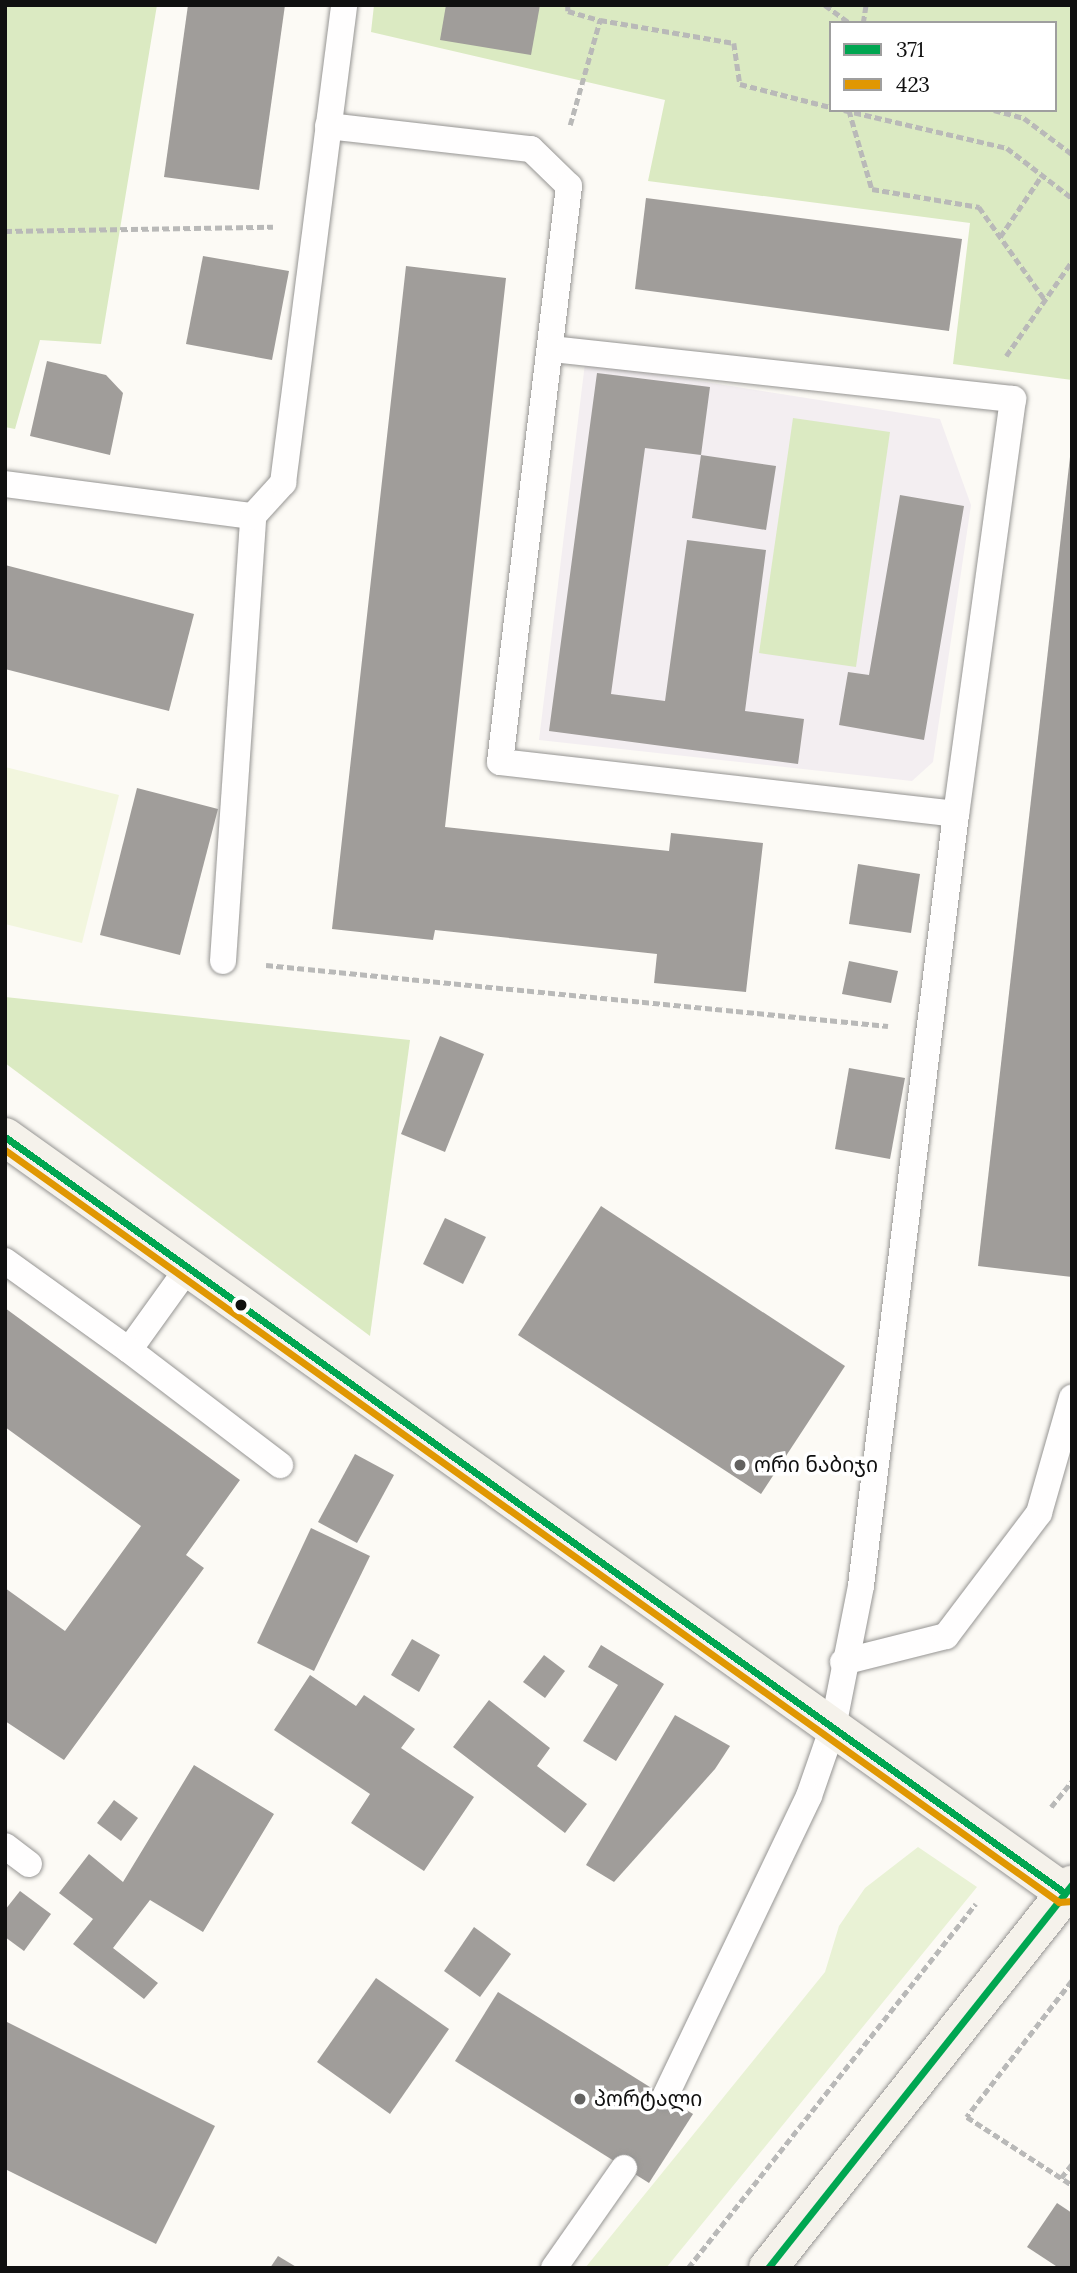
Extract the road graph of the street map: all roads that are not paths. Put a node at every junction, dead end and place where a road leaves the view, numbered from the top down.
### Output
1 (344, 5) edge
2 (328, 126) junction
3 (552, 349) junction
4 (5, 484) edge
5 (253, 516) junction
6 (956, 814) junction
7 (223, 961) road end
8 (5, 1137) edge
9 (5, 1261) edge
10 (188, 1268) junction
11 (129, 1350) junction
12 (1072, 1398) edge
13 (280, 1465) dead end
14 (1072, 1475) edge
15 (1039, 1513) junction
16 (843, 1662) junction
17 (834, 1727) junction
18 (5, 1846) edge
19 (29, 1864) dead end
20 (1069, 1889) edge
21 (664, 2096) dead end
22 (624, 2168) dead end
23 (554, 2268) edge
24 (768, 2268) edge

1 - 2 lane
2 - 3 lane
2 - 5 lane
3 - 6 lane
3 - 6 lane
4 - 5 lane
5 - 7 lane
6 - 16 lane
8 - 10 street
9 - 11 lane
10 - 11 lane
10 - 17 street
11 - 13 lane
12 - 15 lane
14 - 15 lane
15 - 16 lane
16 - 17 lane
17 - 20 street
17 - 21 lane
18 - 19 lane
20 - 24 street
22 - 23 lane

